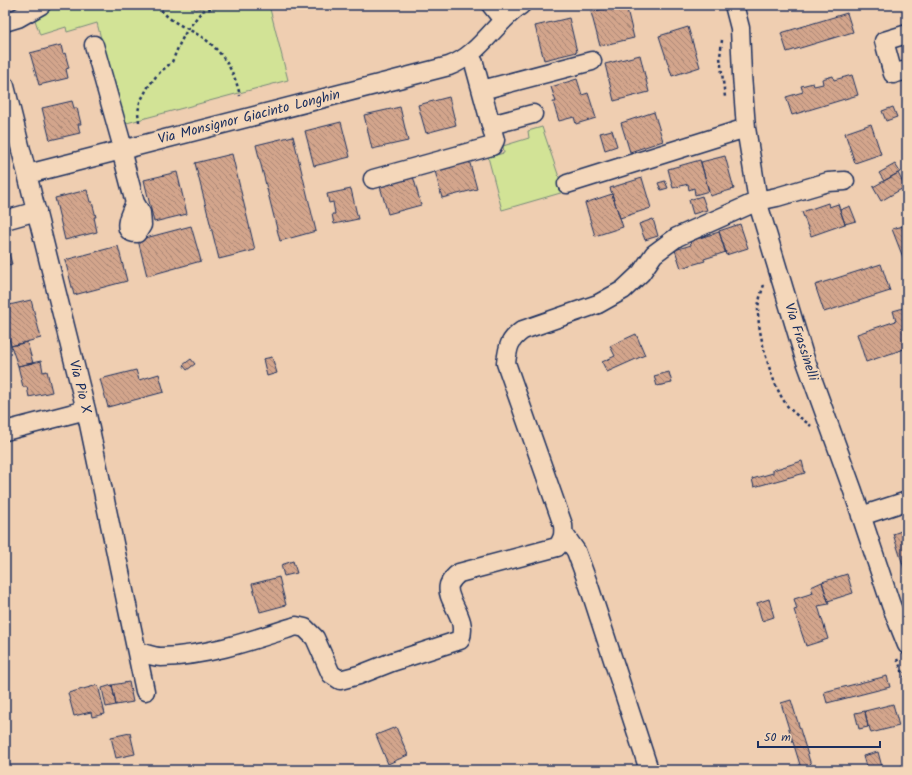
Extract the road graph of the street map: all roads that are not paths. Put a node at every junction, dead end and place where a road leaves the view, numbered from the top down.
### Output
1 (41, 5) edge
2 (491, 5) edge
3 (521, 5) edge
4 (734, 5) edge
5 (748, 5) edge
6 (503, 20) junction
7 (5, 22) edge
8 (740, 28) junction
9 (907, 34) edge
10 (94, 45) dead end
11 (469, 55) junction
12 (592, 61) dead end
13 (907, 70) edge
14 (482, 90) junction
15 (6, 91) edge
16 (533, 114) dead end
17 (491, 125) junction
18 (746, 128) junction
19 (121, 150) junction
20 (28, 174) junction
21 (373, 179) dead end
22 (845, 181) dead end
23 (567, 184) dead end
24 (758, 201) junction
25 (135, 203) dead end
26 (37, 211) junction
27 (5, 220) edge
28 (86, 410) junction
29 (5, 431) edge
30 (907, 501) edge
31 (861, 516) junction
32 (564, 534) junction
33 (899, 603) edge
34 (907, 645) edge
35 (137, 652) junction
36 (145, 690) dead end
37 (649, 770) edge

1 - 7 street
2 - 6 street
3 - 6 street, Via Monsignor Giacinto Longhin
4 - 8 street, Via Frassinelli
5 - 8 street, Via Frassinelli
6 - 11 street, Via Monsignor Giacinto Longhin
8 - 18 street, Via Frassinelli
9 - 13 street
10 - 19 street
11 - 14 street
11 - 19 street, Via Monsignor Giacinto Longhin
12 - 14 street
14 - 17 street
15 - 20 street, Via Pio X
16 - 17 street
17 - 21 street
18 - 23 street
18 - 24 street, Via Frassinelli
19 - 20 street, Via Monsignor Giacinto Longhin
19 - 25 street
20 - 26 street, Via Pio X
22 - 24 street
24 - 31 street, Via Frassinelli
24 - 32 street
26 - 27 street
26 - 28 street, Via Pio X
28 - 29 street
28 - 35 street, Via Pio X
30 - 31 street
31 - 33 street, Via Frassinelli
32 - 35 street
32 - 37 street
33 - 34 street, Via Frassinelli
35 - 36 street, Via Pio X

